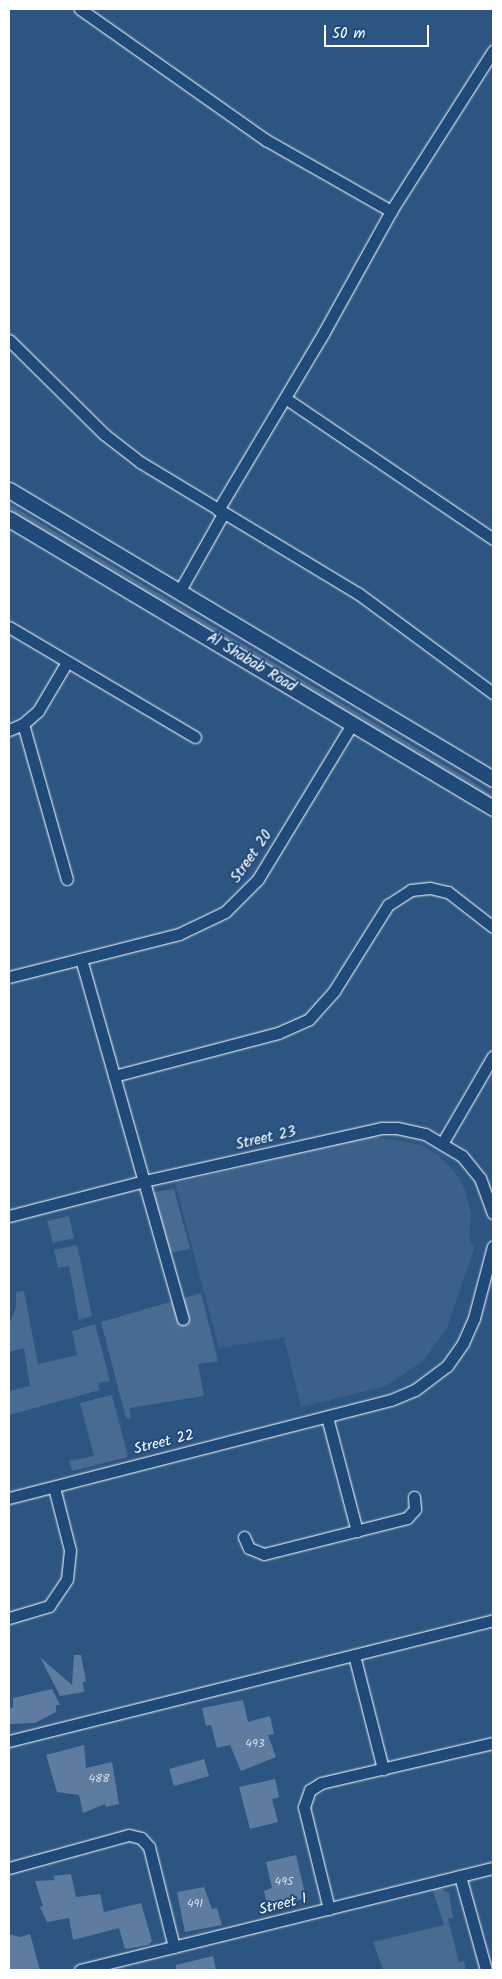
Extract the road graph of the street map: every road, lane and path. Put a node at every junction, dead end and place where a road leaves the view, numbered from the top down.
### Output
1 (80, 9) edge
2 (493, 51) edge
3 (391, 211) junction
4 (9, 340) edge
5 (285, 398) junction
6 (9, 490) edge
7 (221, 512) junction
8 (9, 519) edge
9 (493, 539) edge
10 (179, 592) junction
11 (9, 627) edge
12 (67, 662) junction
13 (493, 693) edge
14 (353, 723) junction
15 (23, 724) junction
16 (9, 730) edge
17 (195, 737) dead end
18 (493, 780) edge
19 (493, 808) edge
20 (67, 879) dead end
21 (493, 928) edge
22 (81, 959) junction
23 (9, 977) edge
24 (493, 1056) edge
25 (114, 1076) junction
26 (443, 1142) junction
27 (144, 1181) junction
28 (493, 1213) edge
29 (9, 1216) edge
30 (493, 1246) edge
31 (488, 1286) edge
32 (183, 1318) dead end
33 (327, 1417) junction
34 (54, 1487) junction
35 (414, 1497) dead end
36 (9, 1498) edge
37 (357, 1531) junction
38 (244, 1536) dead end
39 (9, 1618) edge
40 (493, 1620) edge
41 (354, 1655) junction
42 (9, 1741) edge
43 (493, 1743) edge
44 (383, 1769) junction
45 (9, 1868) edge
46 (493, 1868) edge
47 (460, 1876) junction
48 (329, 1908) junction
49 (174, 1947) junction
50 (80, 1970) edge
51 (486, 1970) edge

1 - 3 street
2 - 3 street
3 - 5 street
4 - 7 street
5 - 7 street
5 - 9 street
6 - 10 main road, Al Shabab Road
7 - 10 street
7 - 13 street
8 - 14 main road, Al Shabab Road
10 - 18 main road, Al Shabab Road
11 - 12 street
12 - 15 street
12 - 17 street
14 - 19 main road, Al Shabab Road
14 - 22 street, Street 20
15 - 16 street
15 - 20 street
21 - 25 street
22 - 23 street, Street 20
22 - 25 street
24 - 26 street
25 - 27 street
26 - 27 street, Street 23
26 - 28 street, Street 23
27 - 29 street, Street 23
27 - 32 street
30 - 31 street
31 - 33 street
33 - 34 street, Street 22
33 - 37 street
34 - 36 street, Street 22
34 - 39 street
35 - 37 street
37 - 38 street
40 - 41 street
41 - 42 street
41 - 44 street
43 - 44 street
44 - 48 street
45 - 49 street
46 - 47 street, Street 1
47 - 48 street, Street 1
47 - 51 street
48 - 49 street, Street 1
49 - 50 street, Street 1

